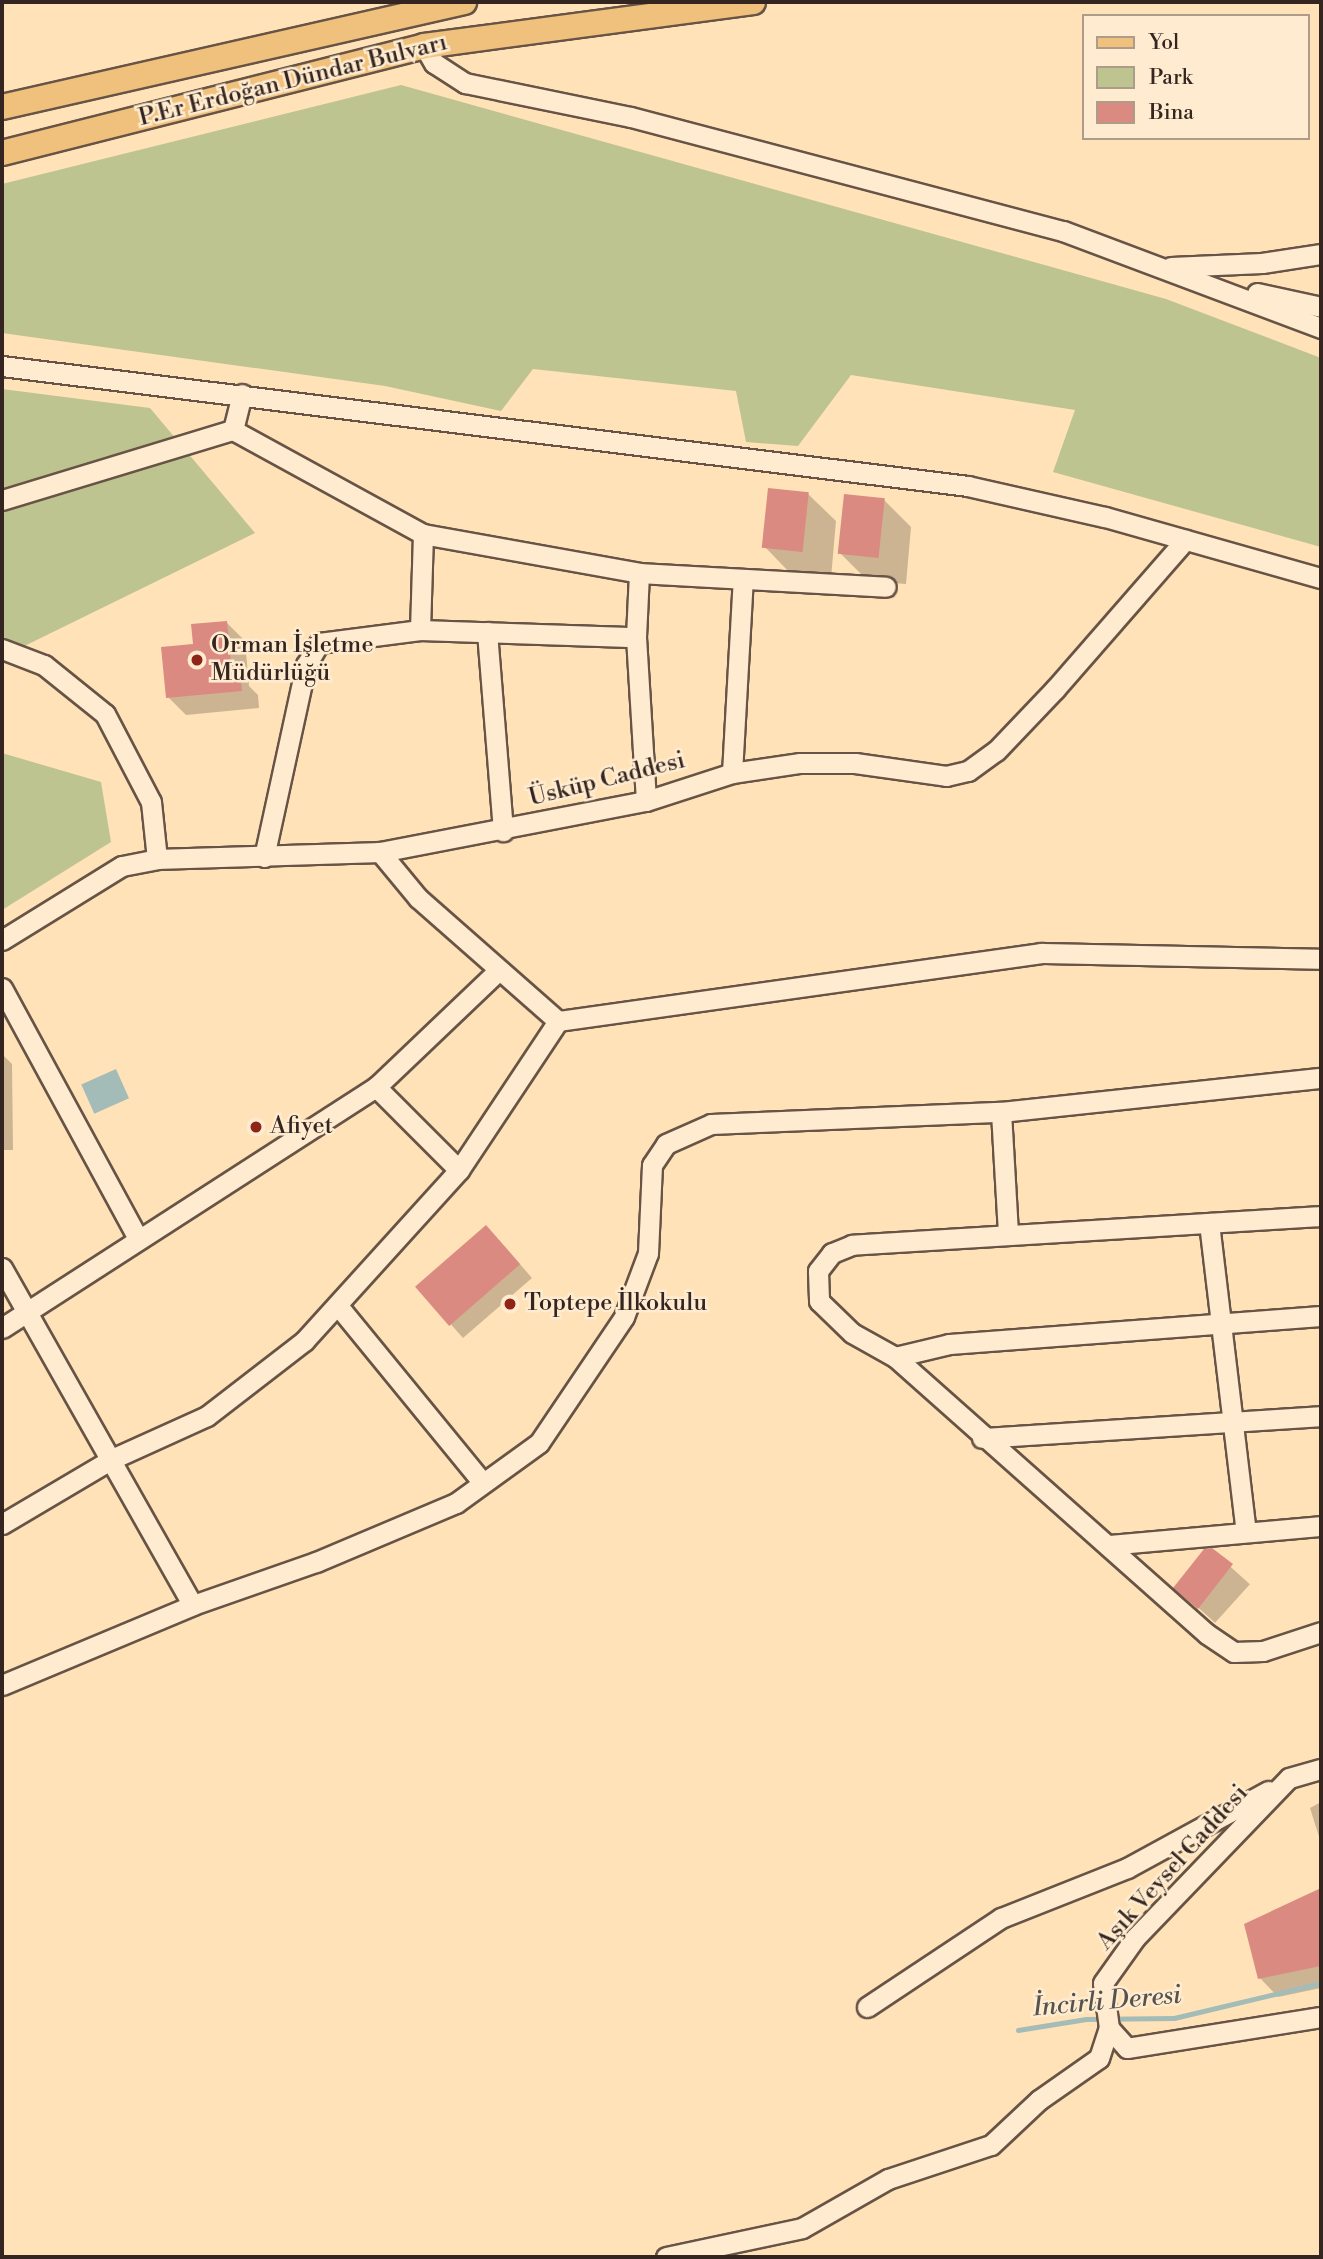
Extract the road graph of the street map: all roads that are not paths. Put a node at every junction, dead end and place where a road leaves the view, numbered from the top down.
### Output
1 (464, 2) edge
2 (754, 2) edge
3 (424, 46) junction
4 (2, 107) edge
5 (2, 153) edge
6 (1321, 254) edge
7 (1163, 268) junction
8 (1193, 279) junction
9 (1321, 307) edge
10 (1321, 328) edge
11 (2, 366) edge
12 (242, 394) junction
13 (233, 430) junction
14 (2, 500) edge
15 (424, 534) junction
16 (1185, 540) junction
17 (639, 573) junction
18 (1321, 578) edge
19 (743, 579) junction
20 (886, 587) dead end
21 (420, 630) junction
22 (486, 632) junction
23 (636, 637) junction
24 (2, 649) edge
25 (732, 773) junction
26 (646, 801) junction
27 (503, 831) junction
28 (380, 852) junction
29 (264, 857) junction
30 (157, 859) junction
31 (2, 940) edge
32 (1321, 959) edge
33 (498, 971) junction
34 (2, 988) edge
35 (558, 1021) junction
36 (1321, 1078) edge
37 (376, 1087) junction
38 (1001, 1112) junction
39 (458, 1170) junction
40 (1321, 1216) edge
41 (1209, 1223) junction
42 (1008, 1235) junction
43 (138, 1238) junction
44 (2, 1268) edge
45 (339, 1307) junction
46 (28, 1310) junction
47 (1321, 1316) edge
48 (1220, 1322) junction
49 (2, 1328) edge
50 (895, 1357) junction
51 (1321, 1416) edge
52 (1233, 1425) junction
53 (982, 1438) junction
54 (112, 1459) junction
55 (483, 1483) junction
56 (2, 1524) edge
57 (1321, 1526) edge
58 (1246, 1532) junction
59 (1108, 1545) junction
60 (193, 1605) junction
61 (1321, 1632) edge
62 (2, 1685) edge
63 (1321, 1769) edge
64 (1289, 1778) junction
65 (867, 2007) dead end
66 (1321, 2017) edge
67 (1109, 2028) junction
68 (666, 2257) edge

1 - 4 main road, P.Er Erdoğan Dündar Bulvarı
2 - 3 main road, P.Er Erdoğan Dündar Bulvarı
3 - 5 main road, P.Er Erdoğan Dündar Bulvarı
3 - 7 street
6 - 7 street
7 - 8 street
8 - 9 street
8 - 10 street
11 - 12 street
12 - 13 street
12 - 16 street
13 - 14 street
13 - 15 street
15 - 17 street
15 - 21 street
16 - 18 street
16 - 25 street, Üsküp Caddesi
17 - 19 street
17 - 23 street
19 - 20 street
19 - 25 street
21 - 22 street
21 - 29 street
22 - 23 street
22 - 27 street
23 - 26 street
24 - 30 street
25 - 26 street, Üsküp Caddesi
26 - 27 street, Üsküp Caddesi
27 - 28 street, Üsküp Caddesi
28 - 29 street, Üsküp Caddesi
28 - 33 street
29 - 30 street, Üsküp Caddesi
30 - 31 street, Üsküp Caddesi
32 - 35 street
33 - 35 street
33 - 37 street
34 - 43 street
35 - 39 street
36 - 38 street
37 - 39 street
37 - 43 street
38 - 42 street
38 - 55 street
39 - 45 street
40 - 41 street
41 - 42 street
41 - 48 street
42 - 50 street
43 - 46 street
44 - 46 street
45 - 54 street
45 - 55 street
46 - 49 street
46 - 54 street
47 - 48 street
48 - 50 street
48 - 52 street
50 - 53 street
51 - 52 street
52 - 53 street
52 - 58 street
53 - 59 street
54 - 56 street
54 - 60 street
55 - 60 street
57 - 58 street
58 - 59 street
59 - 61 street
60 - 62 street
63 - 64 street
64 - 65 street
64 - 67 street, Aşık Veysel Caddesi
66 - 67 street
67 - 68 street

